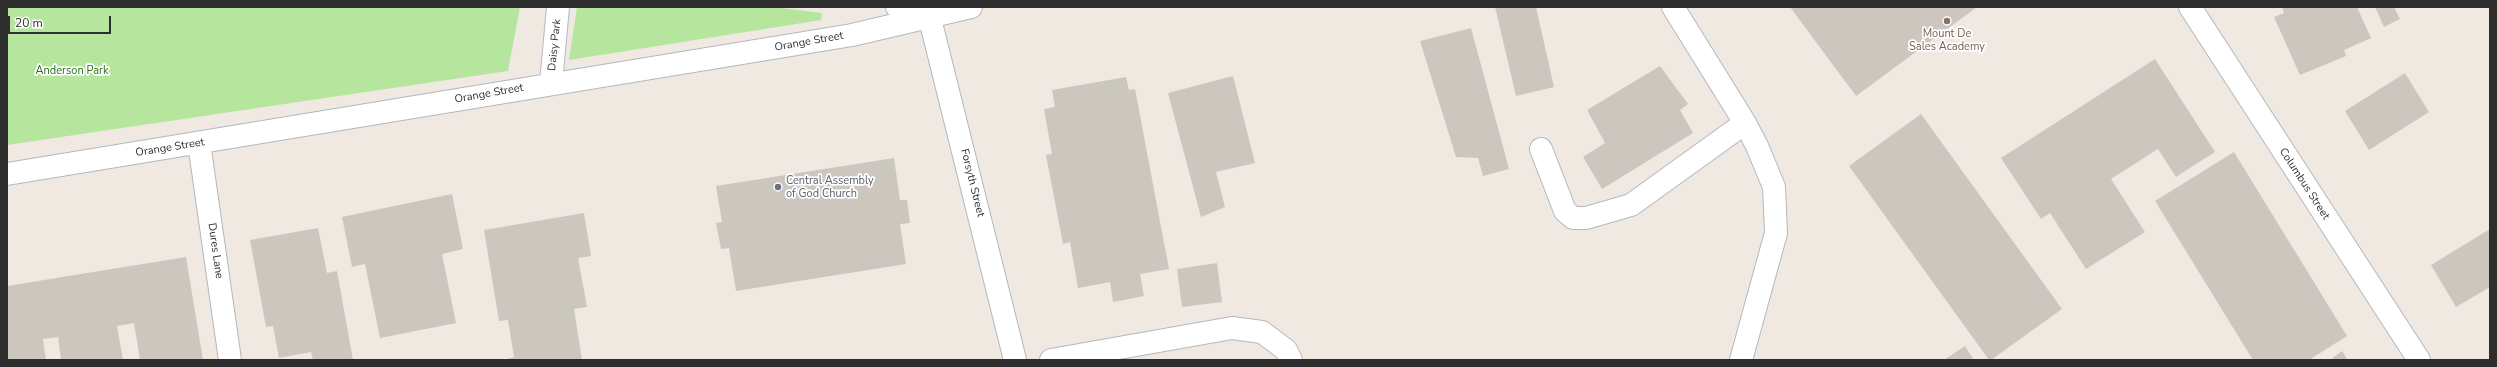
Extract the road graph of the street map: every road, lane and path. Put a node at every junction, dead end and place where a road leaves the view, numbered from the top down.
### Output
1 (558, 7) edge
2 (897, 7) edge
3 (970, 7) edge
4 (1673, 7) edge
5 (2190, 7) edge
6 (928, 12) edge
7 (551, 83) junction
8 (1745, 123) junction
9 (199, 143) junction
10 (1541, 149) dead end
11 (7, 174) edge
12 (230, 360) edge
13 (1014, 360) edge
14 (1051, 360) edge
15 (1291, 360) edge
16 (1741, 360) edge
17 (2419, 360) edge

1 - 7 street, Daisy Park
2 - 6 street
3 - 6 street, Orange Street
4 - 8 street
5 - 17 street, Columbus Street
6 - 7 street, Orange Street
6 - 13 street, Forsyth Street
7 - 9 street, Orange Street
8 - 10 street
8 - 16 street
9 - 11 street, Orange Street
9 - 12 street, Dures Lane
14 - 15 street

